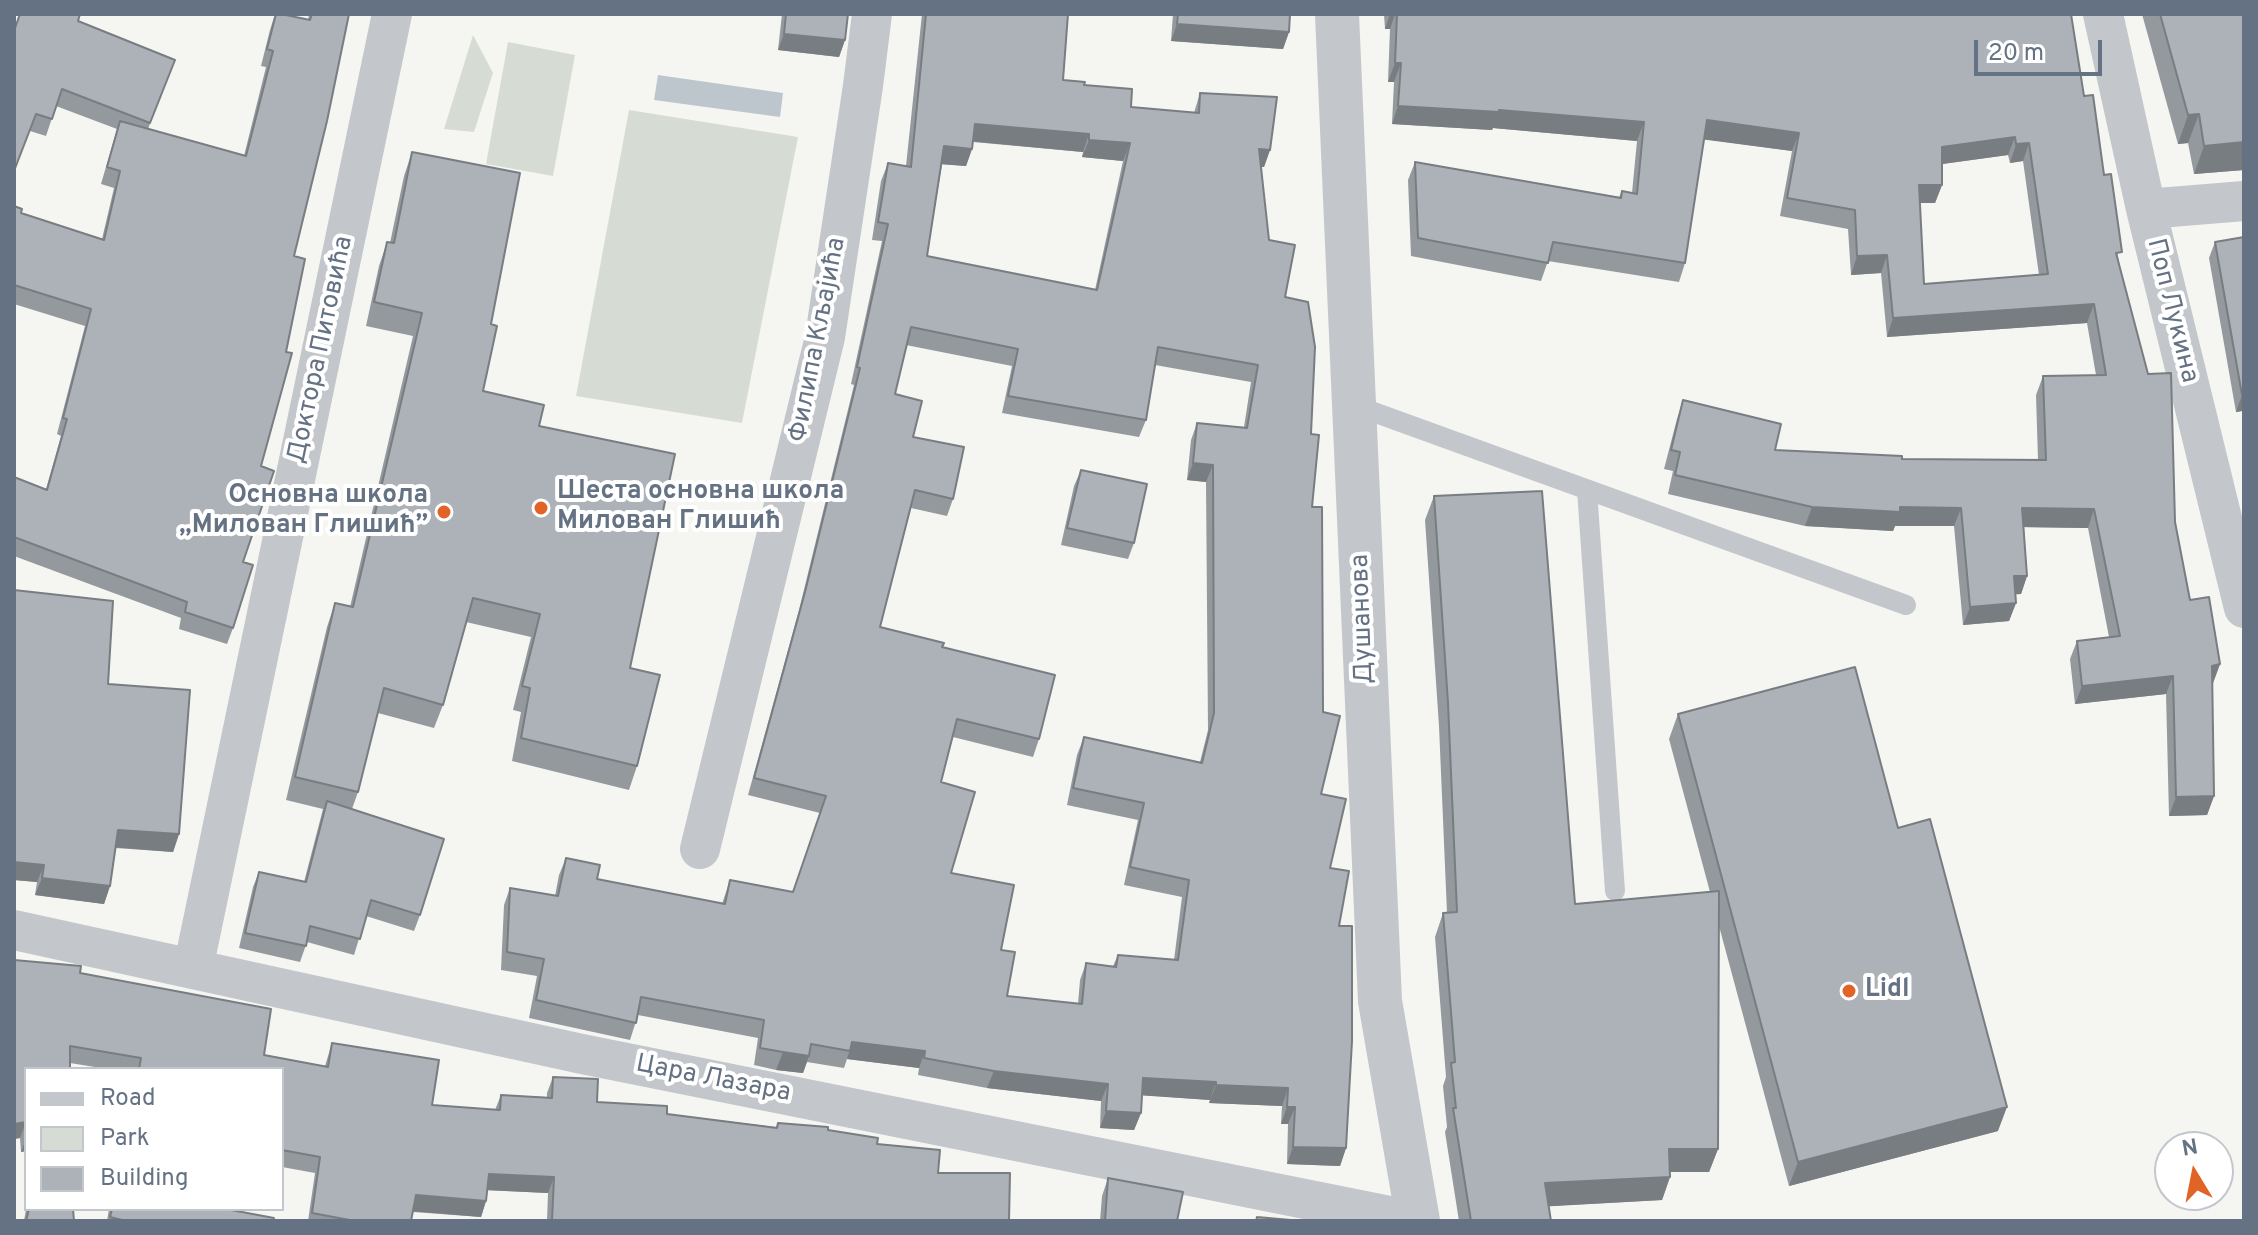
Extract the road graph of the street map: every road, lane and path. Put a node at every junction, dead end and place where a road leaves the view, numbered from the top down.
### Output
1 (392, 14) edge
2 (872, 14) edge
3 (1337, 14) edge
4 (2103, 14) edge
5 (2244, 201) edge
6 (2146, 209) junction
7 (1354, 405) junction
8 (1587, 490) junction
9 (1906, 605) dead end
10 (2244, 608) edge
11 (700, 849) dead end
12 (1615, 891) dead end
13 (14, 930) edge
14 (193, 969) junction
15 (1416, 1221) edge

1 - 14 street, Доктора Питовића
2 - 11 street, Филипа Кљајића
3 - 7 street, Душанова
4 - 6 street, Поп Лукина
5 - 6 street
6 - 10 street, Поп Лукина
7 - 8 lane
7 - 15 street, Душанова
8 - 9 lane
8 - 12 lane
13 - 14 street, Цара Лазара
14 - 15 street, Цара Лазара

